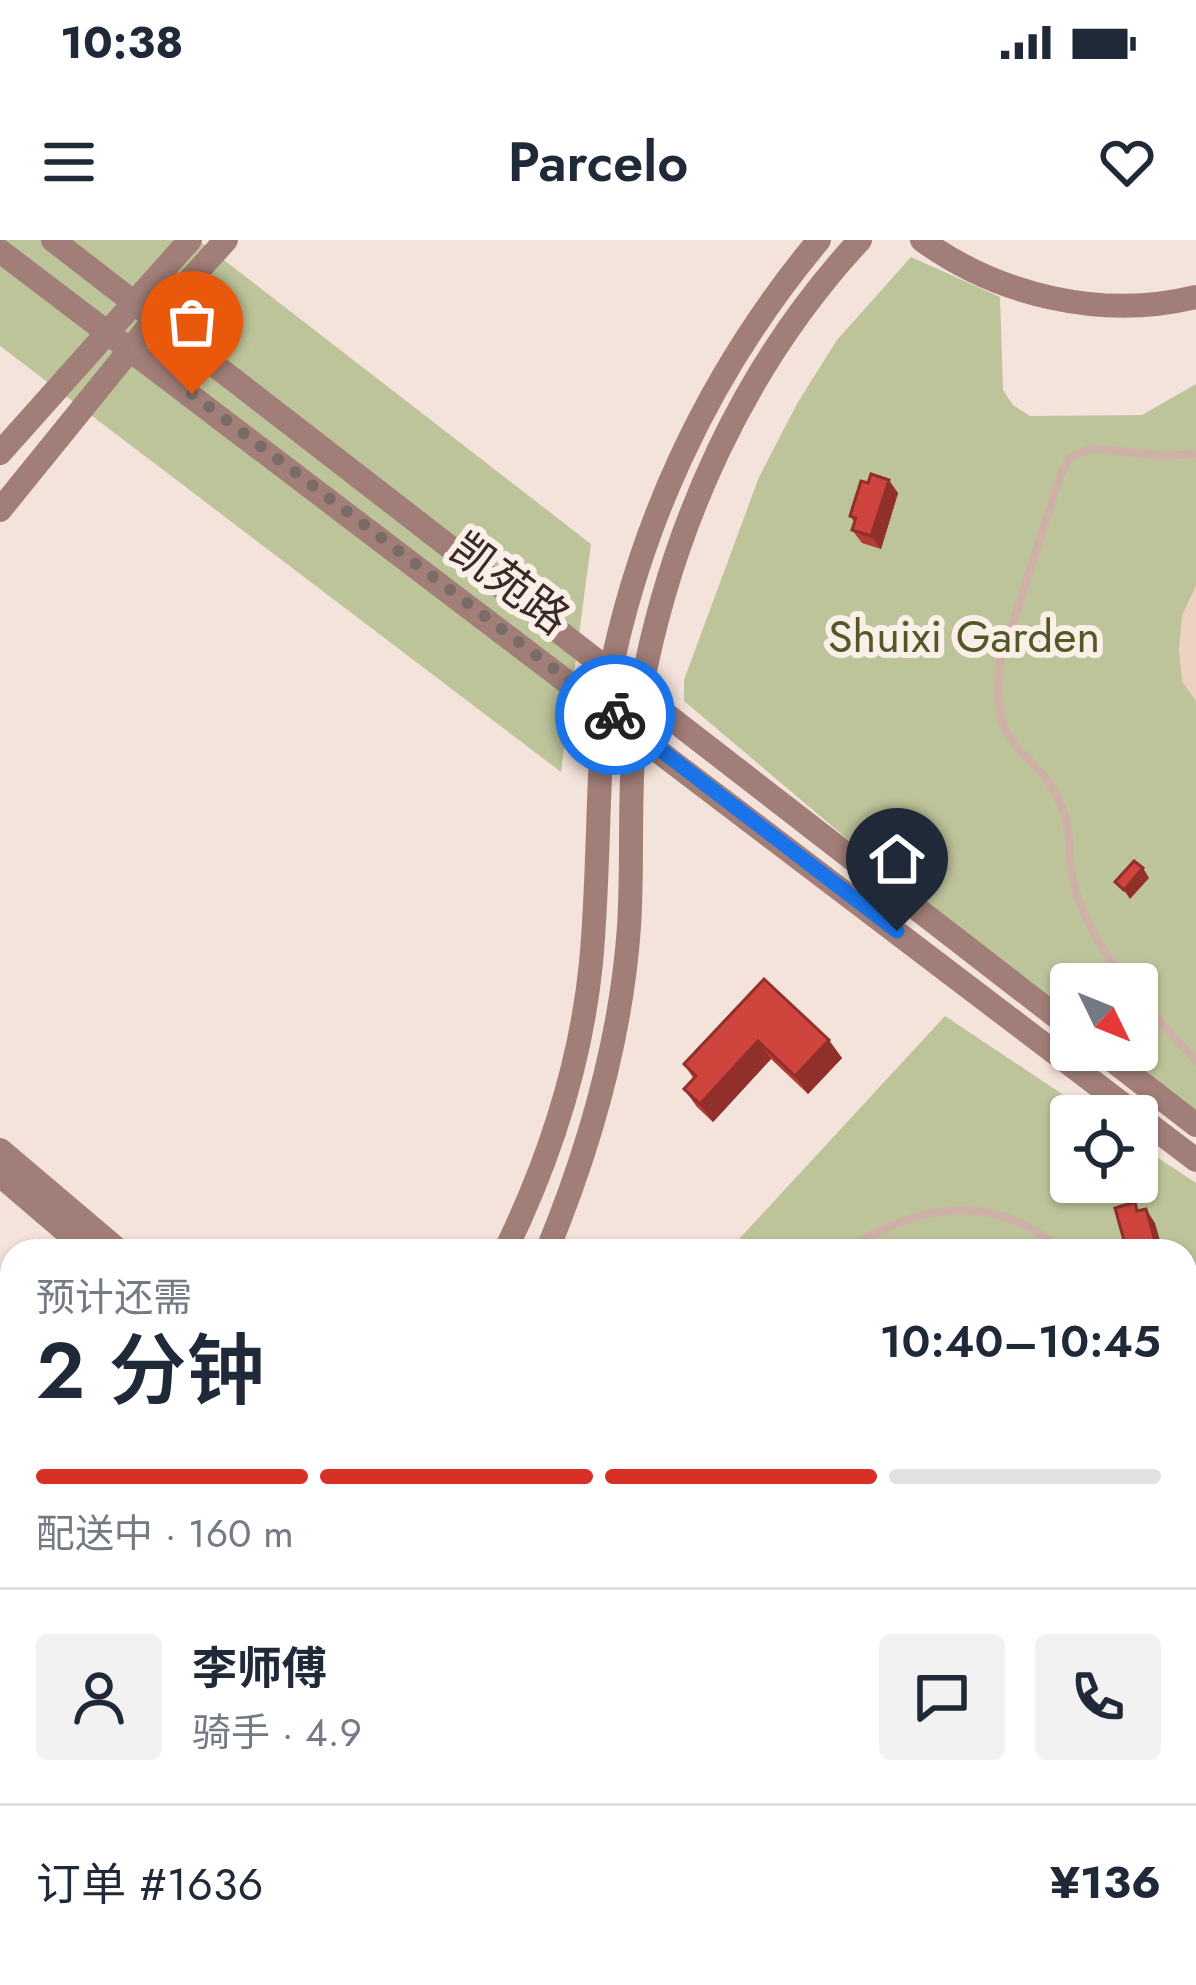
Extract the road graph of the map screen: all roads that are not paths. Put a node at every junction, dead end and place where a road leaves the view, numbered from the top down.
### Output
1 (53, 240) edge
2 (226, 240) edge
3 (819, 240) edge
4 (860, 240) edge
5 (922, 240) edge
6 (939, 240) edge
7 (186, 245) edge
8 (0, 251) edge
9 (201, 268) junction
10 (1196, 293) edge
11 (135, 301) junction
12 (157, 318) junction
13 (108, 333) junction
14 (130, 350) junction
15 (218, 366) junction
16 (192, 394) junction
17 (0, 453) edge
18 (1196, 454) edge
19 (0, 509) edge
20 (554, 670) junction
21 (640, 692) junction
22 (615, 704) junction
23 (599, 770) junction
24 (1113, 963) edge
25 (1050, 1012) edge
26 (1158, 1020) edge
27 (1196, 1061) edge
28 (1127, 1071) edge
29 (1196, 1125) edge
30 (0, 1150) edge
31 (1196, 1160) edge
32 (0, 1175) edge
33 (74, 1239) edge
34 (105, 1239) edge
35 (510, 1239) edge
36 (552, 1239) edge
37 (865, 1239) edge
38 (1046, 1239) edge

1 - 11 main road, 凯苑路
2 - 9 main road
3 - 22 main road
4 - 21 main road
5 - 10 main road
6 - 10 main road
7 - 11 main road
7 - 12 main road
8 - 13 main road, 凯苑路
9 - 12 main road
9 - 15 main road
11 - 12 main road, 凯苑路
11 - 13 main road
12 - 14 main road
12 - 15 main road, 凯苑路
12 - 16 main road
13 - 14 main road, 凯苑路
13 - 17 main road
14 - 16 main road, 凯苑路
14 - 19 main road
15 - 22 main road, 凯苑路
16 - 20 main road, 凯苑路
18 - 24 lane
20 - 22 main road, 凯苑路
20 - 23 main road
21 - 22 main road, 凯苑路
21 - 22 main road
21 - 25 main road, 凯苑路
22 - 23 main road
22 - 31 main road, 凯苑路
22 - 36 main road
23 - 35 main road
26 - 27 lane
28 - 29 main road
30 - 34 main road
32 - 33 main road
37 - 38 lane

